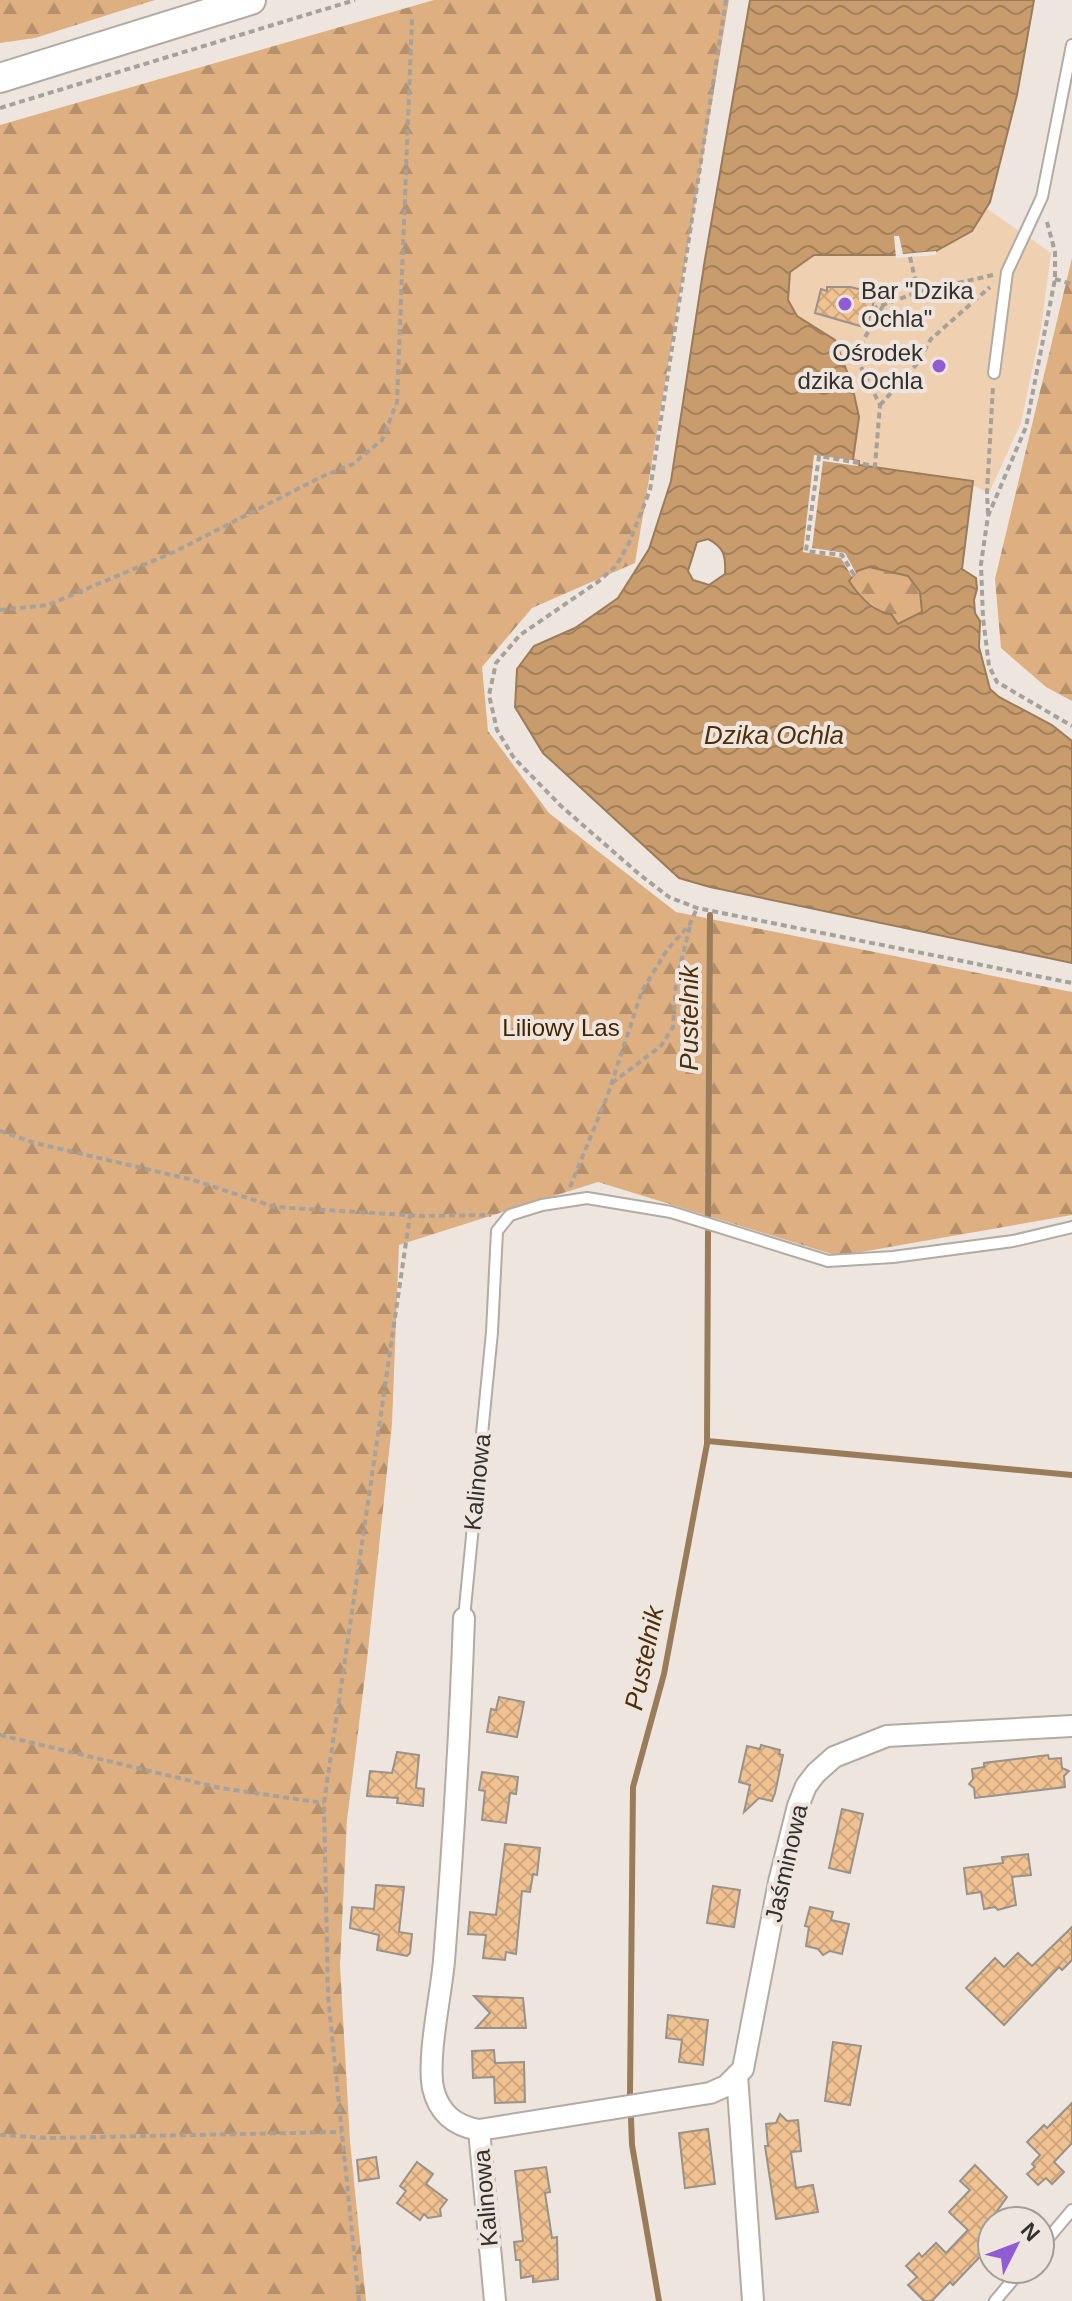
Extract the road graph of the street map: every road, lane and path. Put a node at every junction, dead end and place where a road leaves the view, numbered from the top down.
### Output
1 (251, 0) edge
2 (355, 0) edge
3 (726, 0) edge
4 (412, 18) dead end
5 (1072, 45) edge
6 (0, 78) edge
7 (0, 108) edge
8 (1055, 252) dead end
9 (910, 257) dead end
10 (1007, 272) junction
11 (1055, 279) junction
12 (1072, 284) edge
13 (918, 292) junction
14 (884, 304) junction
15 (872, 309) dead end
16 (994, 373) joint
17 (880, 405) junction
18 (988, 516) junction
19 (854, 575) dead end
20 (0, 610) edge
21 (1072, 726) edge
22 (697, 908) junction
23 (690, 924) junction
24 (1072, 983) edge
25 (612, 1083) junction
26 (0, 1131) edge
27 (564, 1201) junction
28 (410, 1215) junction
29 (510, 1215) junction
30 (1072, 1227) edge
31 (464, 1618) joint
32 (1072, 1726) edge
33 (0, 1735) edge
34 (324, 1803) junction
35 (737, 2075) junction
36 (479, 2130) junction
37 (342, 2132) junction
38 (0, 2135) edge
39 (1072, 2210) edge
40 (1056, 2229) edge
41 (1008, 2285) edge
42 (359, 2301) edge
43 (495, 2301) edge
44 (753, 2301) edge
45 (995, 2301) edge

1 - 6 main road
2 - 7 path
3 - 22 path
4 - 20 path
5 - 10 lane
8 - 11 path
9 - 13 path
10 - 13 path
10 - 16 lane
10 - 17 path
11 - 12 path
11 - 18 path
13 - 14 path
14 - 15 path
14 - 17 path
16 - 18 path
17 - 19 path
18 - 21 path
22 - 23 path
22 - 24 path
23 - 25 path
23 - 25 path
25 - 27 path
26 - 28 path
27 - 29 lane
27 - 30 lane
28 - 29 path
28 - 34 path
29 - 31 lane, Kalinowa
31 - 36 street, Kalinowa
32 - 35 street, Jaśminowa
33 - 34 path
34 - 37 path
35 - 36 street
35 - 44 street, Jaśminowa
36 - 43 street, Kalinowa
37 - 38 path
37 - 42 path
39 - 40 lane
41 - 45 lane

